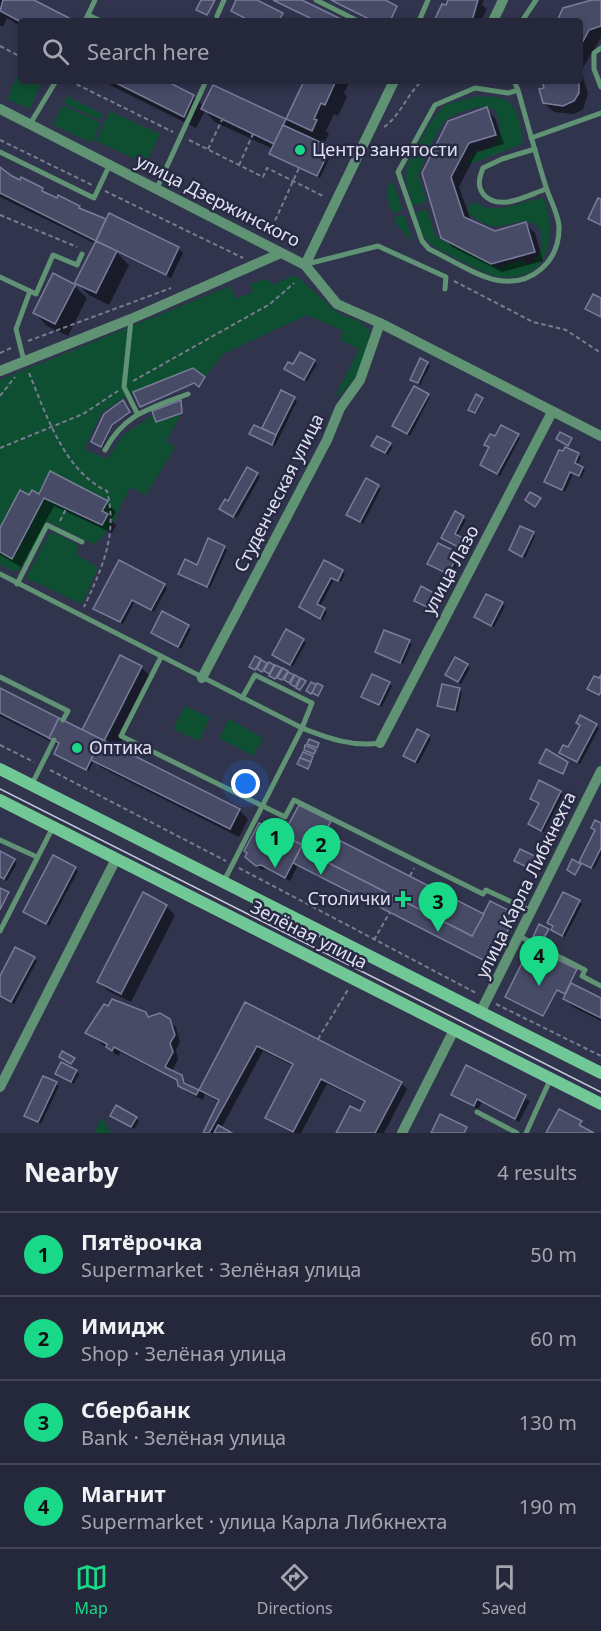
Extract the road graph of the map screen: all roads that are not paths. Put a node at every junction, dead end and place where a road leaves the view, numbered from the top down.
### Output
1 (87, 0) edge
2 (225, 0) edge
3 (316, 0) edge
4 (428, 0) edge
5 (503, 0) edge
6 (536, 0) edge
7 (94, 2) edge
8 (88, 15) junction
9 (217, 16) dead end
10 (86, 18) edge
11 (95, 18) edge
12 (352, 18) edge
13 (419, 18) edge
14 (494, 18) edge
15 (524, 18) edge
16 (601, 48) edge
17 (54, 84) edge
18 (205, 84) edge
19 (393, 84) edge
20 (515, 84) edge
21 (601, 87) edge
22 (518, 90) junction
23 (0, 109) edge
24 (601, 113) edge
25 (30, 124) junction
26 (531, 138) junction
27 (535, 149) junction
28 (0, 152) edge
29 (110, 164) junction
30 (157, 188) junction
31 (546, 189) junction
32 (281, 253) junction
33 (82, 254) road end
34 (305, 265) junction
35 (0, 277) edge
36 (445, 289) dead end
37 (30, 291) junction
38 (131, 319) junction
39 (380, 323) junction
40 (24, 362) junction
41 (0, 371) edge
42 (188, 394) dead end
43 (552, 412) junction
44 (137, 413) junction
45 (601, 436) edge
46 (105, 450) dead end
47 (82, 542) dead end
48 (0, 574) edge
49 (17, 584) junction
50 (161, 657) junction
51 (0, 677) edge
52 (202, 678) junction
53 (242, 698) junction
54 (63, 720) dead end
55 (302, 728) junction
56 (54, 740) dead end
57 (380, 743) joint
58 (0, 769) edge
59 (601, 771) edge
60 (31, 785) junction
61 (0, 800) edge
62 (263, 806) junction
63 (53, 827) junction
64 (0, 840) edge
65 (37, 858) junction
66 (116, 859) junction
67 (223, 882) junction
68 (531, 911) junction
69 (0, 931) edge
70 (519, 936) junction
71 (601, 986) edge
72 (480, 1013) junction
73 (454, 1030) junction
74 (601, 1073) edge
75 (551, 1078) junction
76 (0, 1087) edge
77 (601, 1104) edge
78 (477, 1112) dead end
79 (402, 1133) edge
80 (517, 1133) edge
81 (526, 1133) edge

1 - 7 lane
2 - 9 lane
3 - 12 lane
4 - 13 lane
5 - 14 street
6 - 15 lane
7 - 8 lane
8 - 10 lane
8 - 11 lane
16 - 21 lane
17 - 25 lane
18 - 30 lane
19 - 34 street
20 - 22 lane
22 - 26 lane
22 - 31 lane
23 - 25 street, улица Дзержинского
24 - 26 lane
25 - 29 street, улица Дзержинского
26 - 27 lane
27 - 31 lane
27 - 31 lane
28 - 29 lane
29 - 30 street, улица Дзержинского
30 - 32 street, улица Дзержинского
32 - 34 street, улица Дзержинского
32 - 38 street
33 - 37 lane
34 - 36 lane
34 - 39 street, улица Дзержинского
35 - 37 lane
37 - 40 lane
38 - 40 street
38 - 44 lane
39 - 43 street, улица Дзержинского
39 - 52 street, Студенческая улица
40 - 41 street
42 - 44 lane
43 - 45 street, улица Дзержинского
43 - 57 street, улица Лазо
44 - 46 lane
47 - 49 lane
48 - 49 lane
49 - 50 lane
50 - 52 lane
50 - 62 lane
51 - 54 lane
52 - 53 lane
53 - 55 lane
53 - 55 lane
55 - 57 lane
55 - 62 lane
56 - 60 lane
58 - 60 street, Зелёная улица
59 - 68 street, улица Карла Либкнехта
60 - 67 street, Зелёная улица
61 - 63 street, Зелёная улица
62 - 67 lane
62 - 68 lane
63 - 65 lane
63 - 66 street, Зелёная улица
64 - 65 lane
65 - 69 lane
66 - 73 street, Зелёная улица
66 - 76 street
67 - 72 street, Зелёная улица
68 - 70 street, улица Карла Либкнехта
70 - 71 lane
70 - 72 street, улица Карла Либкнехта
72 - 74 street, Зелёная улица
73 - 75 street, Зелёная улица
73 - 79 street
75 - 77 street, Зелёная улица
75 - 81 lane
78 - 80 lane

